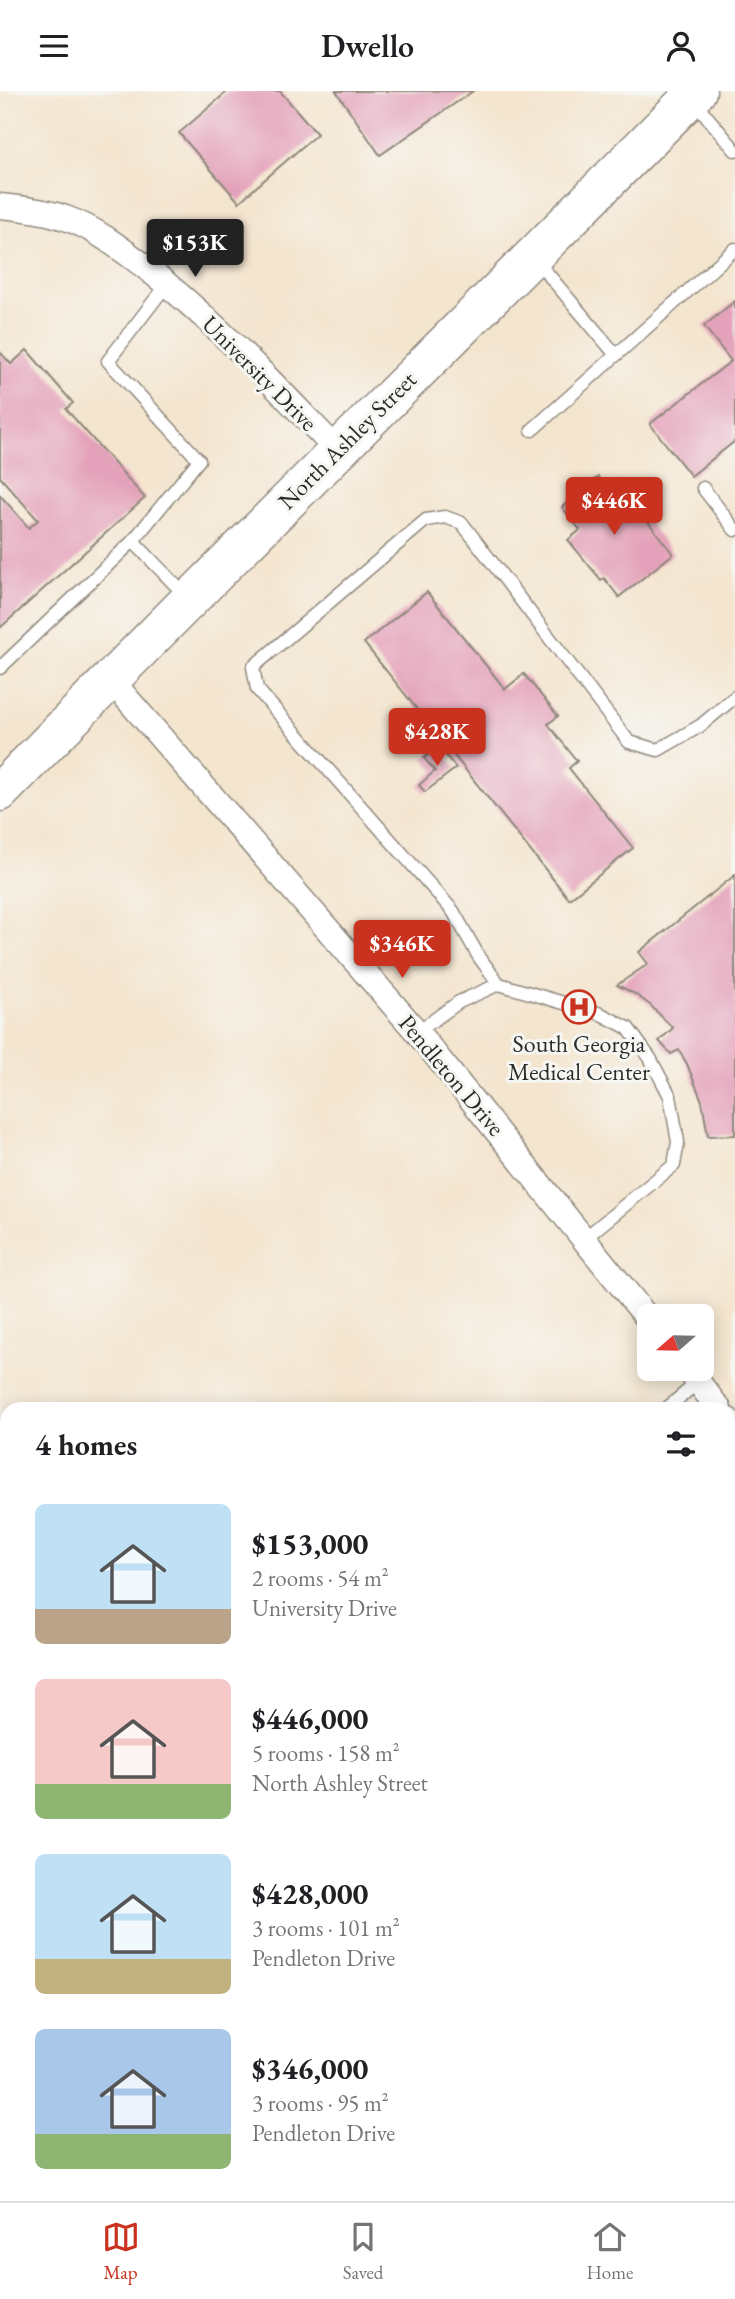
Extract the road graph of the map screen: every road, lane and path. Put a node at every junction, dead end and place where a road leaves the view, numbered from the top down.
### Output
1 (690, 93) edge
2 (735, 151) edge
3 (0, 206) edge
4 (735, 249) edge
5 (534, 257) junction
6 (167, 284) junction
7 (616, 355) junction
8 (533, 430) dead end
9 (337, 450) junction
10 (703, 488) dead end
11 (735, 530) edge
12 (133, 541) junction
13 (189, 599) junction
14 (0, 668) edge
15 (110, 679) junction
16 (735, 697) edge
17 (0, 792) edge
18 (499, 984) junction
19 (417, 1032) junction
20 (585, 1238) junction
21 (637, 1304) edge
22 (688, 1381) edge
23 (698, 1381) edge
24 (672, 1402) edge
25 (714, 1402) edge

1 - 2 lane
1 - 5 main road, North Ashley Street
3 - 6 street, University Drive
4 - 7 lane
5 - 7 lane
5 - 9 main road, North Ashley Street
6 - 9 street, University Drive
6 - 12 lane
7 - 8 lane
9 - 13 main road, North Ashley Street
10 - 11 lane
12 - 13 lane
12 - 14 lane
13 - 15 main road, North Ashley Street
15 - 17 main road, North Ashley Street
15 - 19 street, Pendleton Drive
16 - 18 lane
18 - 19 lane
18 - 20 lane
19 - 20 street, Pendleton Drive
20 - 21 street, Pendleton Drive
22 - 24 lane
23 - 25 street

